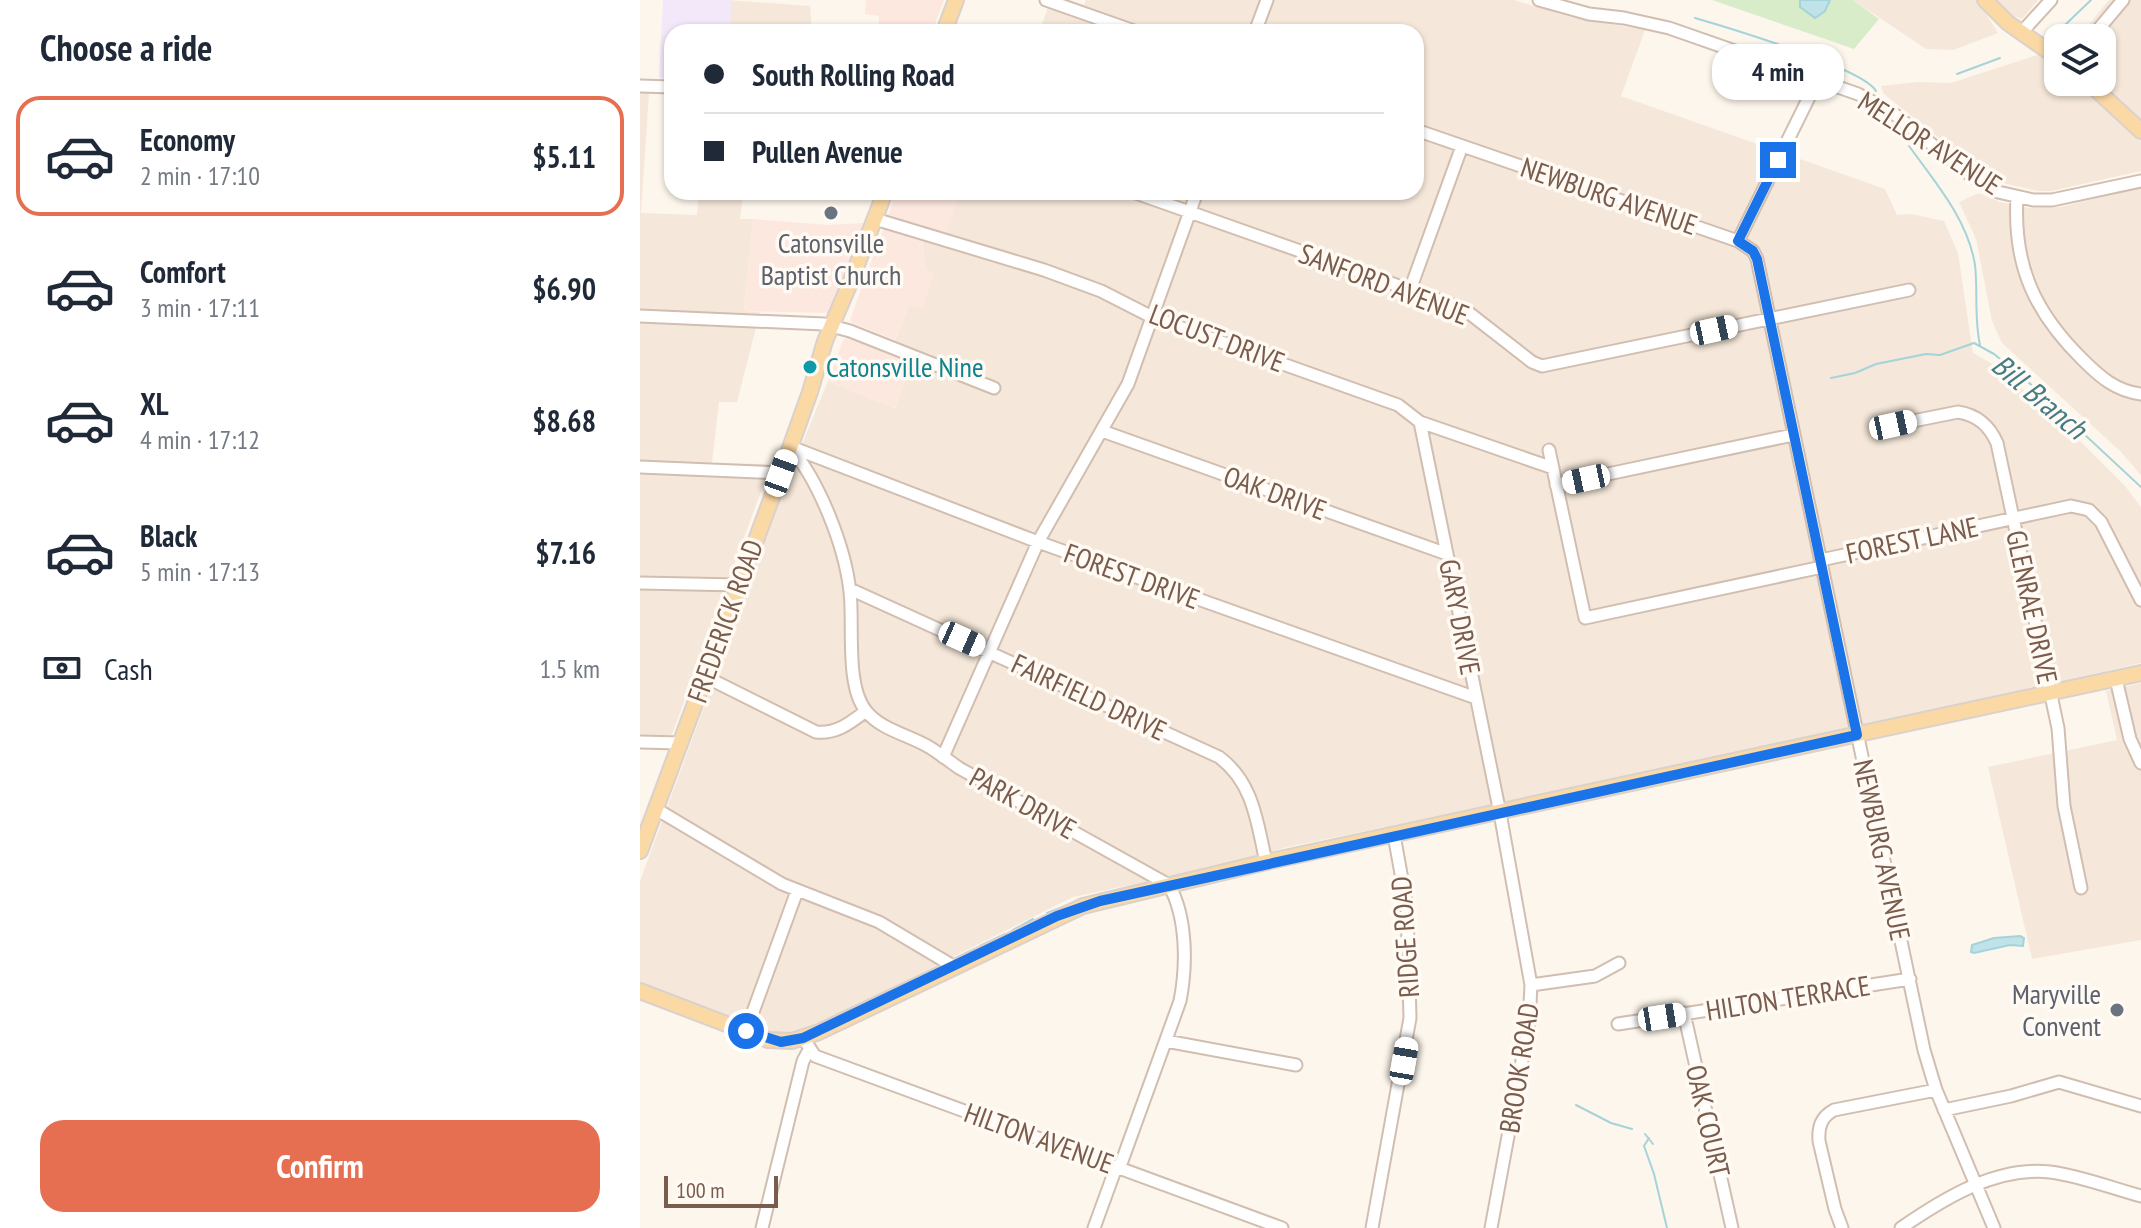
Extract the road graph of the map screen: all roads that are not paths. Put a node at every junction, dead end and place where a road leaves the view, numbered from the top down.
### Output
1 (956, 0) edge
2 (1046, 0) edge
3 (1267, 0) edge
4 (1539, 0) edge
5 (1985, 0) edge
6 (2051, 0) edge
7 (2123, 0) edge
8 (947, 24) edge
9 (1114, 24) edge
10 (1258, 24) edge
11 (2103, 24) edge
12 (2021, 33) junction
13 (2044, 49) edge
14 (1818, 79) junction
15 (640, 86) edge
16 (664, 87) edge
17 (2103, 96) edge
18 (2141, 131) edge
19 (1424, 133) edge
20 (1462, 146) junction
21 (2141, 181) edge
22 (2017, 198) junction
23 (882, 200) edge
24 (1156, 200) edge
25 (1194, 200) edge
26 (1190, 212) junction
27 (875, 219) junction
28 (1738, 241) junction
29 (1410, 290) junction
30 (1909, 290) dead end
31 (640, 316) edge
32 (1154, 318) junction
33 (1769, 319) junction
34 (835, 326) junction
35 (994, 388) dead end
36 (2141, 394) edge
37 (1420, 422) junction
38 (1893, 425) dead end
39 (1102, 431) junction
40 (1793, 435) junction
41 (790, 447) junction
42 (1549, 450) dead end
43 (640, 467) edge
44 (1553, 468) junction
45 (781, 473) junction
46 (1556, 485) junction
47 (2013, 519) junction
48 (1038, 542) junction
49 (1447, 554) junction
50 (1821, 564) junction
51 (640, 583) edge
52 (739, 585) junction
53 (850, 589) junction
54 (2141, 600) edge
55 (990, 651) junction
56 (2141, 673) edge
57 (704, 676) junction
58 (2116, 679) junction
59 (2050, 692) junction
60 (1476, 698) junction
61 (866, 711) junction
62 (1857, 735) junction
63 (640, 742) edge
64 (680, 743) junction
65 (943, 757) junction
66 (2141, 763) edge
67 (656, 809) junction
68 (1500, 813) junction
69 (1394, 835) junction
70 (640, 851) edge
71 (1266, 862) junction
72 (1169, 885) junction
73 (2081, 888) dead end
74 (797, 891) junction
75 (1619, 963) dead end
76 (953, 966) junction
77 (1910, 979) junction
78 (1531, 985) junction
79 (640, 991) edge
80 (1684, 1013) junction
81 (1618, 1024) dead end
82 (746, 1031) junction
83 (1166, 1041) junction
84 (806, 1044) junction
85 (1296, 1065) dead end
86 (1936, 1090) junction
87 (2141, 1106) edge
88 (1944, 1110) junction
89 (1118, 1167) junction
90 (1976, 1186) junction
91 (2141, 1196) edge
92 (762, 1228) edge
93 (1094, 1228) edge
94 (1282, 1228) edge
95 (1372, 1228) edge
96 (1491, 1228) edge
97 (1732, 1228) edge
98 (1842, 1228) edge
99 (1901, 1228) edge
100 (1994, 1228) edge

1 - 8 main road
2 - 9 street
3 - 10 street
4 - 14 street, MELLOR AVENUE
5 - 12 main road
6 - 12 street
7 - 11 street
12 - 13 main road
14 - 22 street, MELLOR AVENUE
14 - 28 street
15 - 16 street
17 - 18 main road
19 - 20 street, NEWBURG AVENUE
20 - 28 street, NEWBURG AVENUE
20 - 29 street
21 - 22 street, MELLOR AVENUE
22 - 36 street
23 - 27 main road, FREDERICK ROAD
24 - 26 street, SANFORD AVENUE
25 - 26 street
26 - 29 street, SANFORD AVENUE
26 - 32 street
27 - 32 street, LOCUST DRIVE
27 - 34 main road, FREDERICK ROAD
28 - 33 street, NEWBURG AVENUE
29 - 33 street, SANFORD AVENUE
30 - 33 street, SANFORD AVENUE
31 - 34 street
32 - 37 street, LOCUST DRIVE
32 - 39 street
33 - 40 street, NEWBURG AVENUE
34 - 35 street
34 - 41 main road, FREDERICK ROAD
37 - 44 street, LOCUST DRIVE
37 - 49 street, GARY DRIVE
38 - 47 street, GLENRAE DRIVE
39 - 48 street
39 - 49 street, OAK DRIVE
40 - 46 street
40 - 50 street, NEWBURG AVENUE
41 - 45 main road, FREDERICK ROAD
41 - 48 street, FOREST DRIVE
41 - 53 street
42 - 44 street
43 - 45 street
44 - 46 street
45 - 52 main road, FREDERICK ROAD
46 - 50 street, FOREST LANE
47 - 50 street, FOREST LANE
47 - 54 street, FOREST LANE
47 - 59 street, GLENRAE DRIVE
48 - 55 street
48 - 60 street, FOREST DRIVE
49 - 60 street, GARY DRIVE
50 - 62 street, NEWBURG AVENUE
51 - 52 street
52 - 57 main road, FREDERICK ROAD
53 - 55 street, FAIRFIELD DRIVE
53 - 61 street
55 - 65 street
55 - 71 street, FAIRFIELD DRIVE
56 - 58 main road
57 - 61 street
57 - 64 main road, FREDERICK ROAD
58 - 59 main road
58 - 66 street
59 - 62 main road
59 - 73 street, GLENRAE DRIVE
60 - 68 street, GARY DRIVE
61 - 65 street, PARK DRIVE
62 - 68 main road
62 - 77 street, NEWBURG AVENUE
63 - 64 street
64 - 67 main road, FREDERICK ROAD
65 - 72 street, PARK DRIVE
67 - 70 main road, FREDERICK ROAD
67 - 74 street
68 - 69 main road
68 - 78 street, BROOK ROAD
69 - 71 main road
69 - 95 street, RIDGE ROAD
71 - 72 main road
72 - 76 main road
72 - 83 street
74 - 76 street
74 - 82 street
75 - 78 street
76 - 84 main road
77 - 80 street, HILTON TERRACE
77 - 86 street, NEWBURG AVENUE
78 - 96 street, BROOK ROAD
79 - 82 main road
80 - 81 street, HILTON TERRACE
80 - 97 street, OAK COURT
82 - 84 main road
83 - 85 street
83 - 89 street
84 - 89 street, HILTON AVENUE
84 - 92 street
86 - 88 street, NEWBURG AVENUE
86 - 98 street
87 - 88 street
88 - 90 street, NEWBURG AVENUE
89 - 93 street
89 - 94 street, HILTON AVENUE
90 - 91 street
90 - 99 street
90 - 100 street, NEWBURG AVENUE

